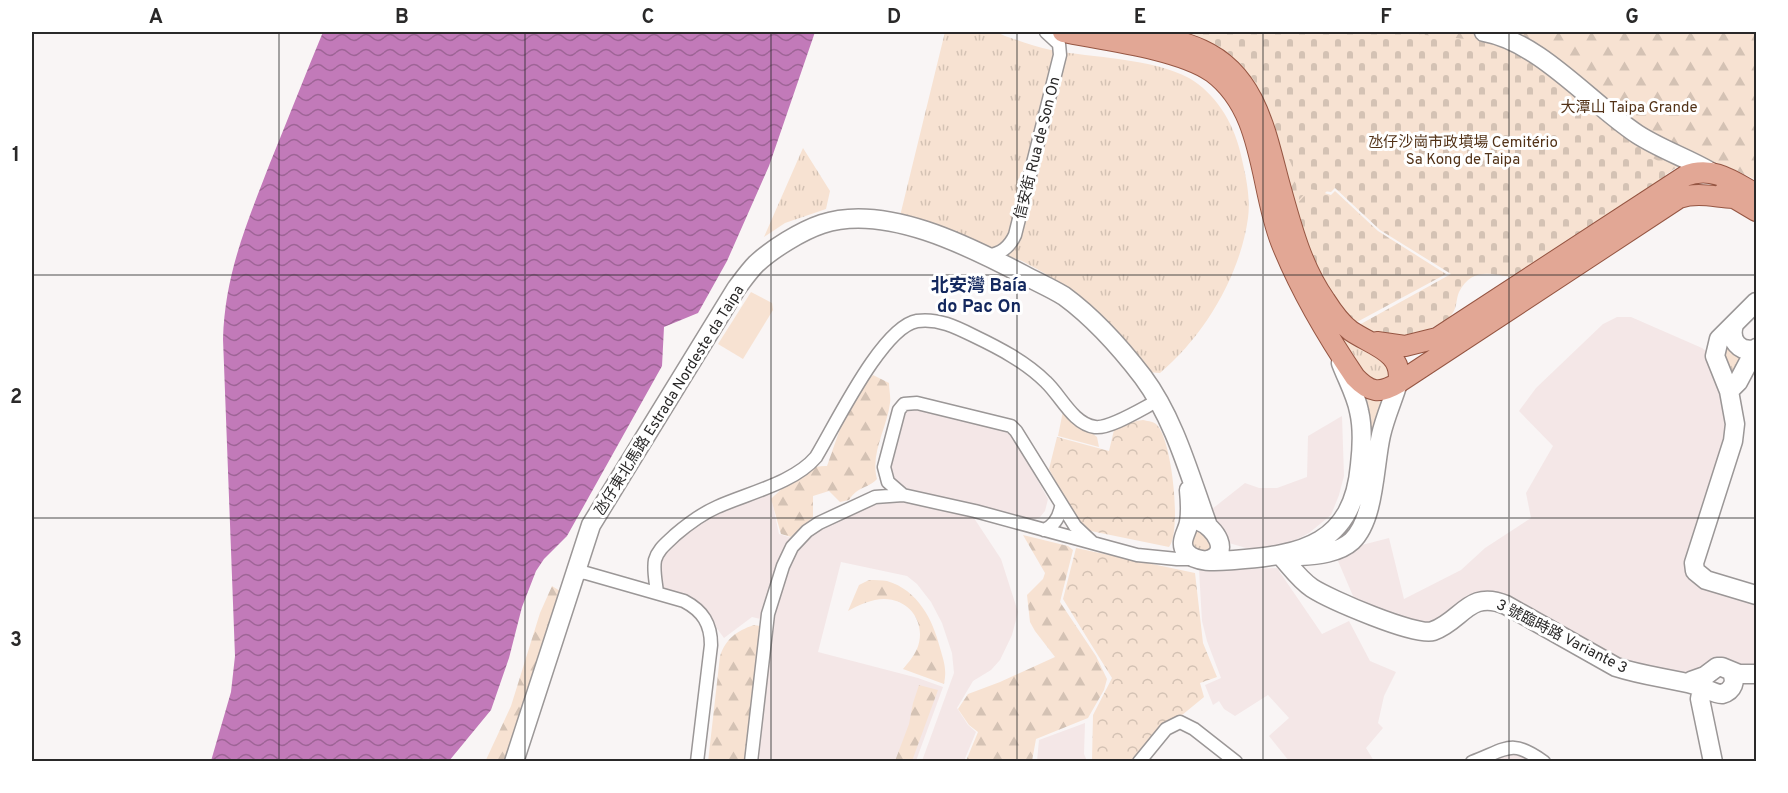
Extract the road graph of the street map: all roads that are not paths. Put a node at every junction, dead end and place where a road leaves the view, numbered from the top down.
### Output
1 (1046, 32) edge
2 (1063, 32) edge
3 (1127, 32) edge
4 (1484, 32) edge
5 (1659, 146) junction
6 (1711, 172) junction
7 (1685, 176) junction
8 (1756, 194) edge
9 (1732, 198) junction
10 (1756, 211) edge
11 (1015, 236) junction
12 (988, 256) junction
13 (1023, 274) junction
14 (1756, 302) edge
15 (1734, 325) junction
16 (1365, 339) junction
17 (1756, 349) edge
18 (1336, 350) junction
19 (1398, 383) junction
20 (1729, 391) junction
21 (1157, 401) junction
22 (1189, 476) junction
23 (1366, 481) junction
24 (903, 495) junction
25 (1061, 507) junction
26 (1341, 525) junction
27 (1044, 531) junction
28 (1186, 532) junction
29 (1214, 534) junction
30 (1097, 545) junction
31 (1309, 555) junction
32 (1272, 556) junction
33 (1167, 557) junction
34 (1203, 560) junction
35 (575, 572) junction
36 (1309, 586) junction
37 (657, 592) junction
38 (1756, 595) edge
39 (1756, 674) edge
40 (1709, 684) junction
41 (1236, 761) edge
42 (514, 762) edge
43 (697, 762) edge
44 (751, 762) edge
45 (1139, 762) edge
46 (1472, 762) edge
47 (1544, 762) edge
48 (1713, 762) edge
49 (1721, 762) edge

1 - 11 street, 信安街 Rua de Son On
2 - 18 main road
3 - 16 main road
4 - 5 street
5 - 6 street
5 - 7 street
6 - 7 main road
6 - 8 main road
7 - 9 main road
7 - 16 main road
9 - 10 main road
9 - 19 main road
11 - 12 street, 信安街 Rua de Son On
11 - 13 street
12 - 13 street, 氹仔東北馬路 Estrada Nordeste da Taipa
12 - 35 street, 氹仔東北馬路 Estrada Nordeste da Taipa
13 - 21 street, 氹仔東北馬路 Estrada Nordeste da Taipa
14 - 15 street
15 - 17 street
15 - 20 street
16 - 19 main road
17 - 20 street
18 - 19 main road
18 - 23 street
19 - 23 street
20 - 38 street
21 - 22 street, 氹仔東北馬路 Estrada Nordeste da Taipa
21 - 37 street
22 - 28 street, 氹仔東北馬路 Estrada Nordeste da Taipa
22 - 29 street, 氹仔東北馬路 Estrada Nordeste da Taipa
23 - 26 street
23 - 31 street
24 - 25 street
24 - 27 street
24 - 44 street
25 - 27 street
25 - 30 street
26 - 31 street
26 - 32 street
27 - 30 street
28 - 29 street
28 - 33 street
28 - 34 street
29 - 32 street
29 - 34 street
30 - 33 street
31 - 32 street
31 - 36 street
32 - 34 street
32 - 36 street
33 - 34 street
35 - 37 street
35 - 42 street, 氹仔東北馬路 Estrada Nordeste da Taipa
36 - 40 street, 3 號臨時路 Variante 3
37 - 43 street
39 - 40 street
40 - 48 street
40 - 49 street
41 - 45 street
46 - 47 street

